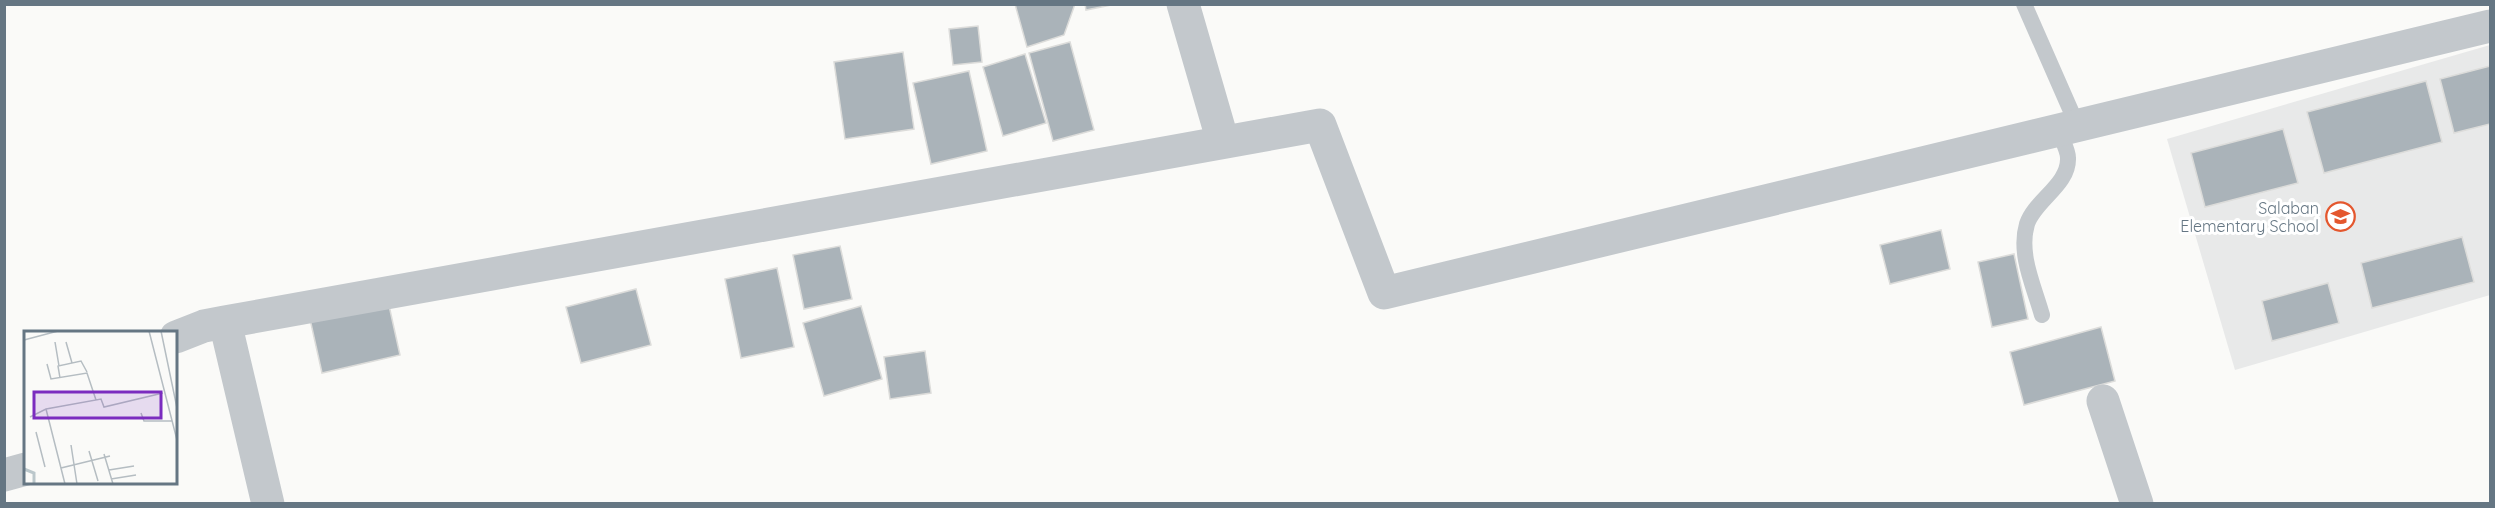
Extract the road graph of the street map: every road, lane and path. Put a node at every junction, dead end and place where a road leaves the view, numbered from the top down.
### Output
1 (1183, 4) edge
2 (2024, 4) edge
3 (2490, 26) edge
4 (2068, 130) junction
5 (1222, 142) junction
6 (2042, 315) dead end
7 (225, 322) junction
8 (177, 337) edge
9 (2103, 401) dead end
10 (24, 470) edge
11 (4, 475) edge
12 (268, 504) edge
13 (2137, 504) edge

1 - 5 street
2 - 4 lane
3 - 4 street
4 - 5 street
4 - 6 lane
5 - 7 street
7 - 8 street
7 - 12 street
9 - 13 street
10 - 11 street

